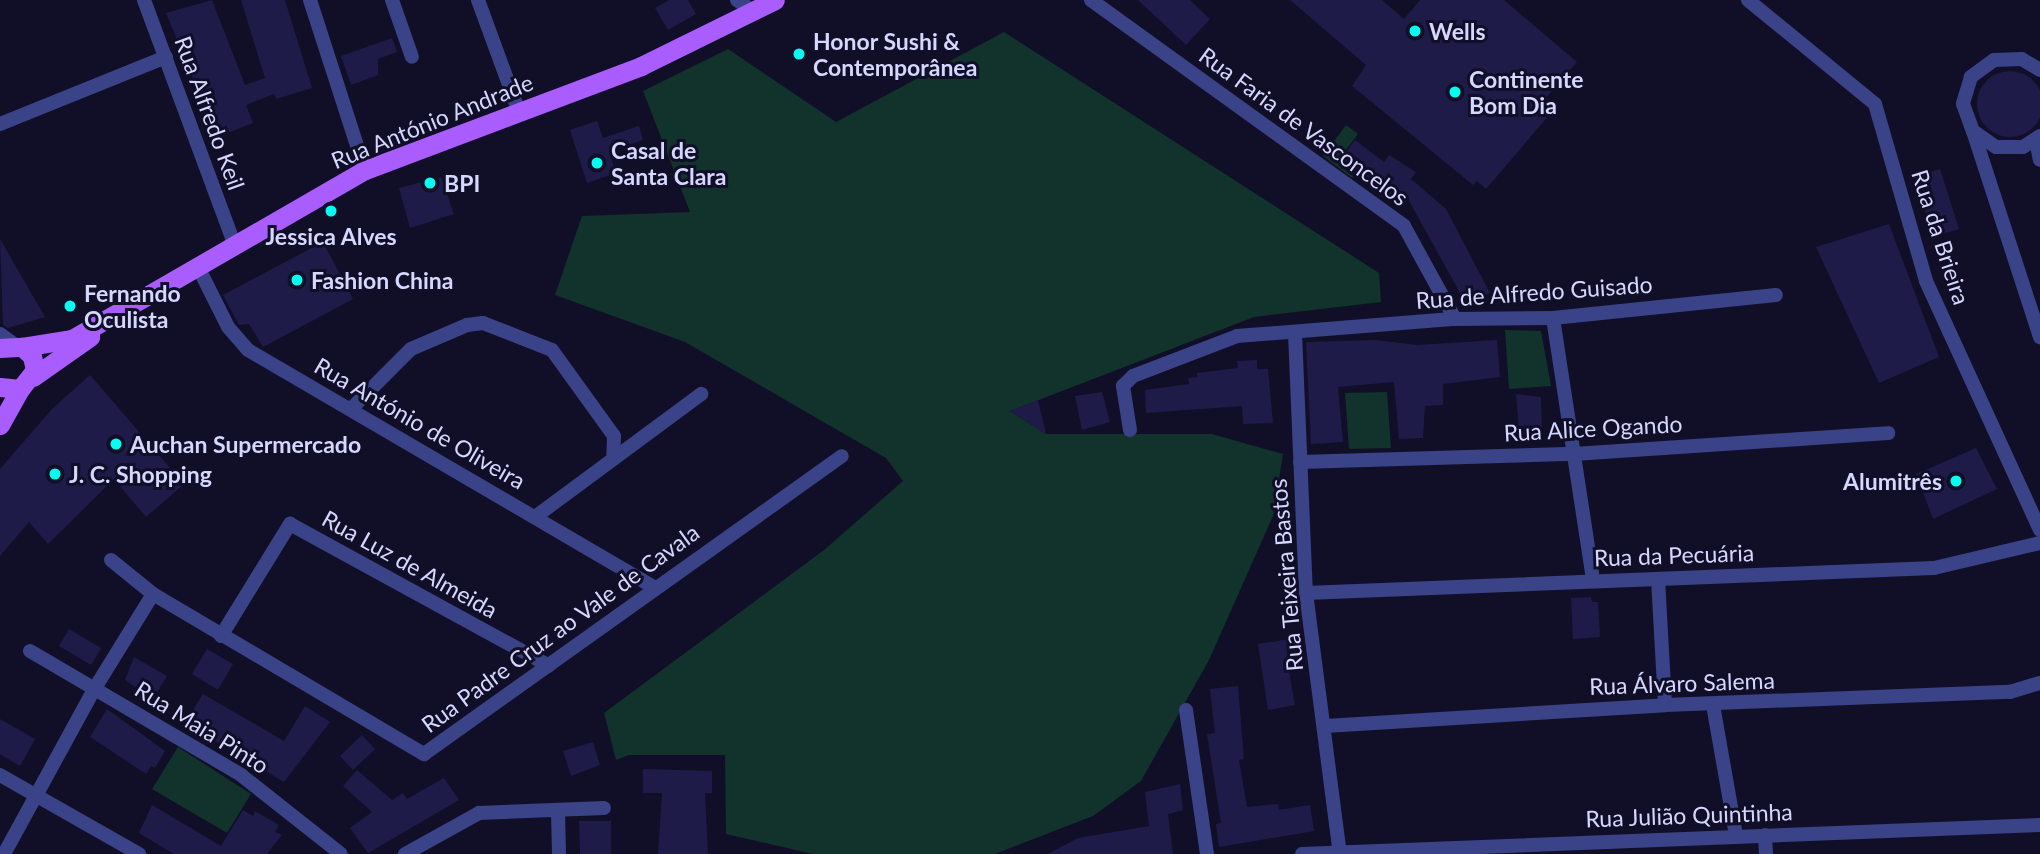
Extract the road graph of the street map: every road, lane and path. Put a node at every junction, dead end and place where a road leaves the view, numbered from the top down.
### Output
1 (144, 0) edge
2 (310, 0) edge
3 (392, 0) edge
4 (478, 0) edge
5 (737, 0) edge
6 (775, 0) edge
7 (1091, 0) edge
8 (1748, 0) edge
9 (754, 12) junction
10 (166, 57) junction
11 (412, 57) dead end
12 (2040, 70) edge
13 (519, 111) junction
14 (0, 124) edge
15 (1973, 131) junction
16 (2038, 138) edge
17 (2040, 160) edge
18 (365, 170) junction
19 (234, 243) junction
20 (197, 265) junction
21 (1776, 295) dead end
22 (119, 310) junction
23 (1553, 318) junction
24 (1455, 319) junction
25 (1295, 333) junction
26 (2040, 337) edge
27 (9, 343) edge
28 (27, 383) junction
29 (0, 387) edge
30 (701, 394) dead end
31 (352, 408) junction
32 (0, 425) edge
33 (1130, 430) dead end
34 (1888, 433) dead end
35 (1574, 454) junction
36 (842, 456) dead end
37 (613, 459) junction
38 (1300, 462) junction
39 (535, 517) junction
40 (2040, 530) edge
41 (2040, 543) edge
42 (111, 560) dead end
43 (1658, 579) junction
44 (1593, 580) junction
45 (654, 587) junction
46 (1306, 593) junction
47 (153, 594) junction
48 (222, 636) junction
49 (30, 651) dead end
50 (549, 666) junction
51 (2040, 682) edge
52 (95, 688) junction
53 (1665, 705) junction
54 (1713, 705) junction
55 (1186, 710) dead end
56 (1325, 726) junction
57 (0, 775) edge
58 (35, 796) junction
59 (604, 807) dead end
60 (558, 811) junction
61 (2040, 825) edge
62 (1765, 835) junction
63 (1736, 836) junction
64 (1340, 852) edge
65 (4, 854) edge
66 (139, 854) edge
67 (341, 854) edge
68 (405, 854) edge
69 (559, 854) edge
70 (1207, 854) edge
71 (1302, 854) edge
72 (1766, 854) edge

1 - 10 street, Rua Alfredo Keil
2 - 18 street
3 - 11 street
4 - 13 street
5 - 9 street
6 - 9 main road, Rua António Andrade
7 - 24 street, Rua Faria de Vasconcelos
8 - 40 street, Rua da Brieira
9 - 13 main road, Rua António Andrade
10 - 14 street
10 - 19 street, Rua Alfredo Keil
12 - 15 street
13 - 18 main road, Rua António Andrade
15 - 16 street
15 - 26 street
16 - 17 street
18 - 19 main road, Rua António Andrade
19 - 20 main road, Rua António Andrade
20 - 22 main road, Rua António Andrade
20 - 31 street, Rua António de Oliveira
21 - 23 street, Rua de Alfredo Guisado
22 - 27 main road, Rua António Andrade
22 - 28 main road, Rua António Andrade
23 - 24 street, Rua de Alfredo Guisado
23 - 35 street
24 - 25 street, Rua de Alfredo Guisado
25 - 33 street, Rua de Alfredo Guisado
25 - 38 street, Rua Teixeira Bastos
27 - 28 main road
28 - 29 main road
28 - 32 main road, Rua António Andrade
30 - 37 street
31 - 37 street
31 - 39 street, Rua António de Oliveira
34 - 35 street, Rua Alice Ogando
35 - 38 street, Rua Alice Ogando
35 - 44 street
36 - 45 street, Rua Padre Cruz ao Vale de Cavala
37 - 39 street
38 - 46 street, Rua Teixeira Bastos
39 - 45 street, Rua António de Oliveira
41 - 43 street, Rua da Pecuária
42 - 47 street, Rua Padre Cruz ao Vale de Cavala
43 - 44 street, Rua da Pecuária
43 - 53 street
44 - 46 street, Rua da Pecuária
45 - 50 street, Rua Padre Cruz ao Vale de Cavala
46 - 56 street, Rua Teixeira Bastos
47 - 48 street, Rua Padre Cruz ao Vale de Cavala
47 - 52 street
48 - 50 street, Rua Padre Cruz ao Vale de Cavala
48 - 50 street, Rua Luz de Almeida
49 - 52 street, Rua Maia Pinto
51 - 54 street, Rua Álvaro Salema
52 - 58 street
52 - 67 street, Rua Maia Pinto
53 - 54 street, Rua Álvaro Salema
53 - 56 street, Rua Álvaro Salema
54 - 63 street
55 - 70 street
56 - 64 street, Rua Teixeira Bastos
57 - 58 street
58 - 65 street
58 - 66 street
59 - 60 street
60 - 68 street
60 - 69 street
61 - 62 street, Rua Julião Quintinha
62 - 63 street, Rua Julião Quintinha
62 - 72 street
63 - 64 street, Rua Julião Quintinha
64 - 71 street, Rua Julião Quintinha

